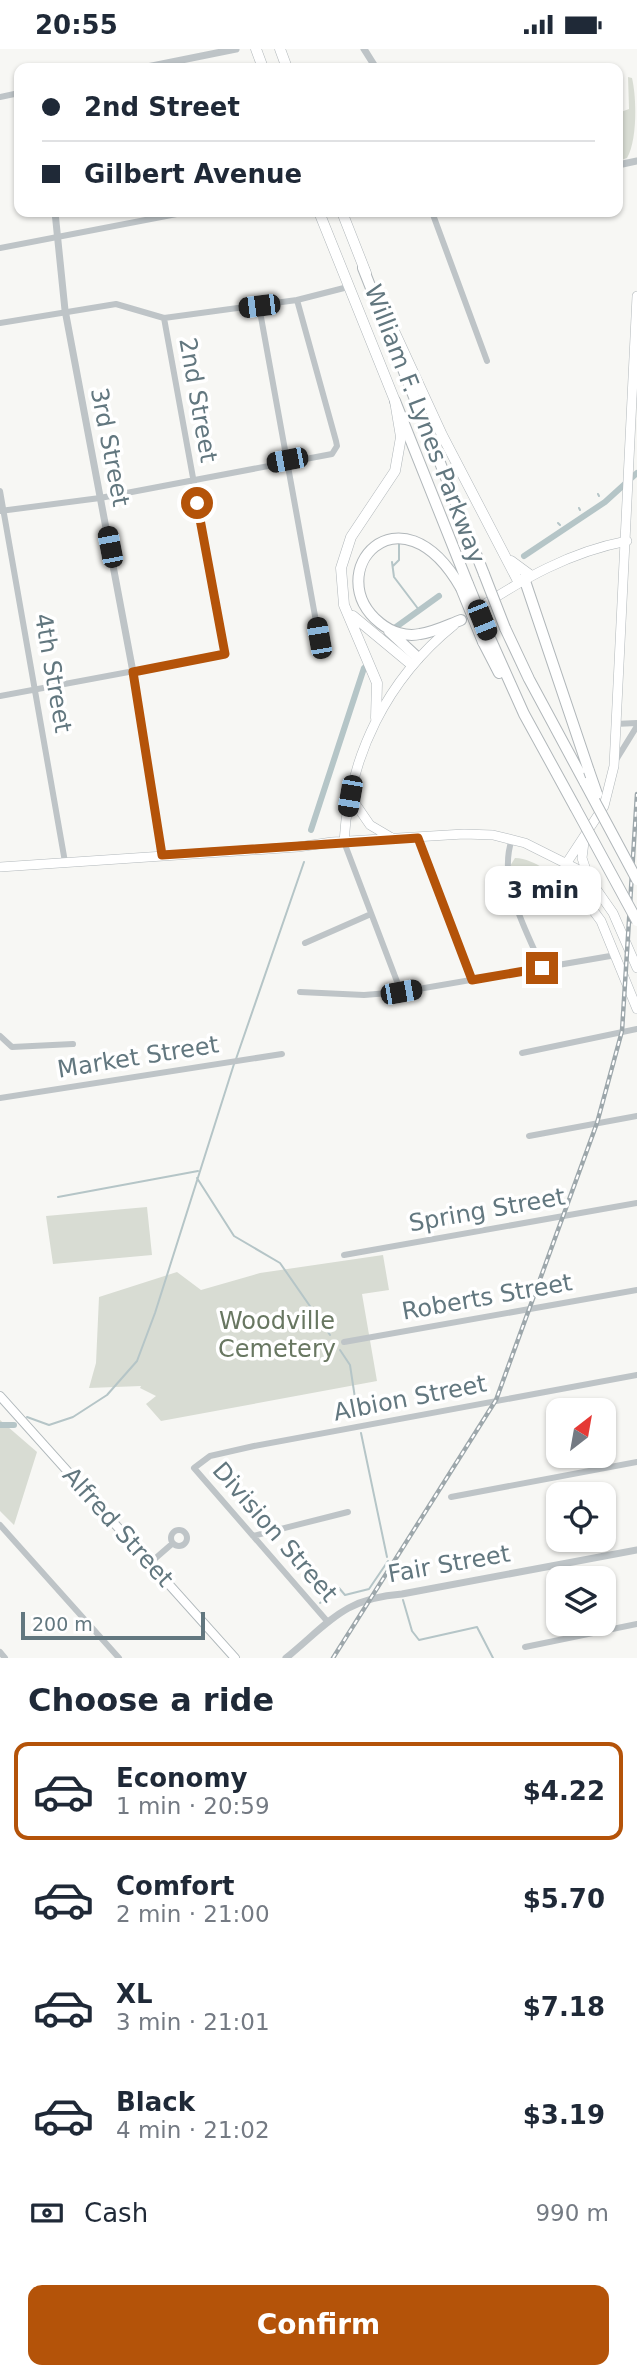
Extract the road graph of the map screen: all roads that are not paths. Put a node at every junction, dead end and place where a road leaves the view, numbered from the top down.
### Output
1 (236, 49) edge
2 (167, 63) edge
3 (55, 217) edge
4 (161, 217) edge
5 (321, 217) edge
6 (344, 217) edge
7 (434, 217) edge
8 (57, 237) junction
9 (0, 248) edge
10 (363, 268) junction
11 (348, 287) junction
12 (637, 296) edge
13 (297, 300) junction
14 (259, 306) junction
15 (65, 310) junction
16 (164, 318) junction
17 (0, 323) edge
18 (487, 361) dead end
19 (395, 401) junction
20 (287, 460) junction
21 (192, 478) junction
22 (0, 491) edge
23 (100, 498) junction
24 (2, 511) edge
25 (627, 541) junction
26 (524, 578) junction
27 (464, 586) junction
28 (344, 605) junction
29 (461, 619) junction
30 (379, 622) junction
31 (319, 638) dead end
32 (415, 661) junction
33 (133, 672) junction
34 (37, 691) junction
35 (0, 696) edge
36 (376, 718) junction
37 (615, 724) junction
38 (637, 725) edge
39 (614, 765) junction
40 (350, 796) junction
41 (611, 829) junction
42 (586, 836) junction
43 (418, 838) junction
44 (393, 839) junction
45 (512, 839) junction
46 (344, 842) junction
47 (162, 855) junction
48 (65, 862) junction
49 (566, 864) junction
50 (0, 867) edge
51 (590, 880) junction
52 (637, 880) edge
53 (371, 915) junction
54 (637, 921) edge
55 (305, 943) dead end
56 (616, 955) junction
57 (542, 968) junction
58 (637, 968) edge
59 (472, 980) junction
60 (300, 992) dead end
61 (401, 992) junction
62 (637, 1009) edge
63 (637, 1029) edge
64 (0, 1036) edge
65 (73, 1044) dead end
66 (522, 1053) dead end
67 (282, 1054) dead end
68 (0, 1098) edge
69 (637, 1116) edge
70 (528, 1136) dead end
71 (637, 1203) edge
72 (344, 1255) dead end
73 (637, 1290) edge
74 (344, 1342) dead end
75 (637, 1375) edge
76 (0, 1396) edge
77 (637, 1462) edge
78 (194, 1468) joint
79 (451, 1497) dead end
80 (348, 1512) dead end
81 (0, 1525) edge
82 (253, 1536) junction
83 (173, 1543) dead end
84 (637, 1550) edge
85 (150, 1563) junction
86 (327, 1621) junction
87 (637, 1624) edge
88 (525, 1647) dead end
89 (0, 1652) edge
90 (5, 1658) edge
91 (119, 1658) edge
92 (235, 1658) edge
93 (286, 1658) edge

1 - 2 street
3 - 8 street, 3rd Street
4 - 8 street
5 - 11 highway
6 - 10 highway
7 - 18 street
8 - 9 street
8 - 15 street, 3rd Street
10 - 26 highway
10 - 41 highway, William F. Lynes Parkway, bridge
11 - 13 street
11 - 19 highway
12 - 25 main road
13 - 14 street
13 - 20 street
14 - 16 street
14 - 20 street
15 - 16 street
15 - 17 street
15 - 23 street, 3rd Street
16 - 21 street, 2nd Street
19 - 27 highway, William F. Lynes Parkway
19 - 28 highway
20 - 21 street
20 - 31 street
21 - 23 street
21 - 33 street, 2nd Street
22 - 24 street, 4th Street
23 - 24 street
23 - 33 street, 3rd Street
24 - 34 street, 4th Street
25 - 26 main road
25 - 37 main road
26 - 29 main road
26 - 41 highway, bridge
27 - 30 highway
27 - 54 highway, William F. Lynes Parkway, bridge
28 - 32 highway
28 - 36 highway
29 - 30 highway
29 - 32 main road
30 - 32 highway
32 - 36 main road
33 - 34 street
33 - 47 street, 3rd Street
34 - 35 street
34 - 48 street, 4th Street
36 - 40 main road
37 - 38 street
37 - 39 main road
38 - 39 street
39 - 42 main road
40 - 44 main road
40 - 46 main road
41 - 52 highway, William F. Lynes Parkway, bridge
42 - 49 main road
42 - 51 main road
43 - 44 main road
43 - 45 main road
43 - 59 street
44 - 46 main road
45 - 49 main road
45 - 57 street
46 - 47 main road
46 - 53 street
47 - 48 main road
48 - 50 main road
49 - 51 main road
49 - 56 main road
51 - 58 main road
53 - 55 street
53 - 61 street
56 - 57 street
56 - 62 main road
57 - 59 street
59 - 61 street
60 - 61 street
63 - 66 street
64 - 65 street
67 - 68 street, Market Street
69 - 70 street
71 - 72 street, Spring Street
73 - 74 street, Roberts Street
75 - 78 street, Albion Street
76 - 85 main road, Alfred Street
77 - 79 street
78 - 82 street, Division Street
80 - 82 street
81 - 91 street
82 - 86 street, Division Street
83 - 85 street
84 - 86 street, Fair Street
85 - 92 main road, Alfred Street
86 - 93 street, Fair Street
87 - 88 street
89 - 90 street

